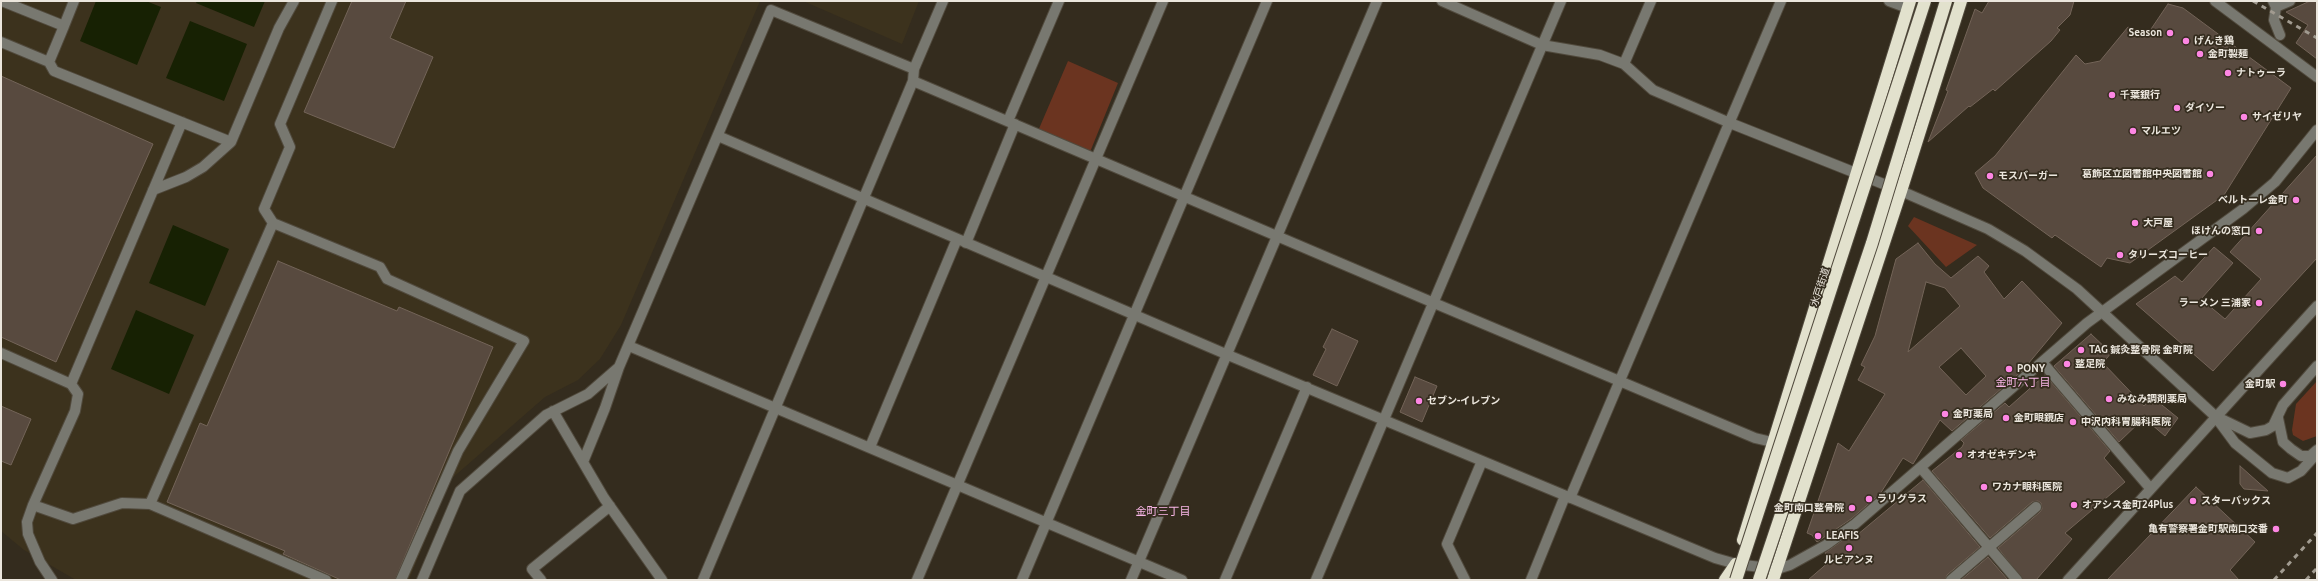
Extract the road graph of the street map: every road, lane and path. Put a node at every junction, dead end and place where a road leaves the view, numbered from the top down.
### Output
1 (2, 1) edge
2 (74, 1) edge
3 (294, 1) edge
4 (332, 1) edge
5 (943, 1) edge
6 (1059, 1) edge
7 (1163, 1) edge
8 (1267, 1) edge
9 (1376, 1) edge
10 (1442, 1) edge
11 (1561, 1) edge
12 (1651, 1) edge
13 (1781, 1) edge
14 (1889, 1) edge
15 (1925, 1) edge
16 (1946, 1) edge
17 (1961, 1) edge
18 (2214, 1) edge
19 (2290, 1) edge
20 (1458, 4) edge
21 (2275, 4) edge
22 (1909, 5) edge
23 (64, 26) junction
24 (2280, 36) dead end
25 (1, 42) edge
26 (1542, 45) junction
27 (49, 62) junction
28 (1624, 64) junction
29 (914, 70) junction
30 (2317, 77) edge
31 (913, 81) junction
32 (182, 122) junction
33 (1011, 123) junction
34 (1730, 123) junction
35 (2317, 130) edge
36 (718, 136) junction
37 (231, 142) junction
38 (1096, 159) junction
39 (1857, 174) junction
40 (153, 190) junction
41 (1901, 191) junction
42 (1184, 196) junction
43 (863, 199) junction
44 (273, 223) junction
45 (1276, 235) junction
46 (961, 241) junction
47 (1045, 275) junction
48 (1434, 303) junction
49 (2317, 306) edge
50 (2102, 312) junction
51 (1135, 314) junction
52 (629, 346) junction
53 (1, 353) edge
54 (1228, 355) junction
55 (2042, 362) junction
56 (2317, 366) edge
57 (619, 367) junction
58 (1620, 380) junction
59 (71, 384) junction
60 (1308, 387) junction
61 (775, 407) junction
62 (553, 411) junction
63 (2215, 416) junction
64 (2278, 418) junction
65 (1384, 420) junction
66 (1772, 442) junction
67 (870, 448) junction
68 (2317, 450) edge
69 (2317, 453) edge
70 (1482, 461) junction
71 (583, 462) junction
72 (1921, 468) junction
73 (958, 484) junction
74 (2150, 488) junction
75 (1568, 497) junction
76 (150, 504) junction
77 (33, 505) junction
78 (610, 506) junction
79 (2036, 507) dead end
80 (1046, 522) junction
81 (1989, 548) junction
82 (1139, 562) junction
83 (1736, 564) junction
84 (1775, 574) edge
85 (52, 580) edge
86 (326, 580) edge
87 (401, 580) edge
88 (422, 580) edge
89 (541, 580) edge
90 (662, 580) edge
91 (703, 580) edge
92 (917, 580) edge
93 (1022, 580) edge
94 (1131, 580) edge
95 (1182, 580) edge
96 (1225, 580) edge
97 (1316, 580) edge
98 (1465, 580) edge
99 (1531, 580) edge
100 (1725, 580) edge
101 (1732, 580) edge
102 (1736, 580) edge
103 (1759, 580) edge
104 (1951, 580) edge
105 (2017, 580) edge
106 (2068, 580) edge

1 - 23 street
2 - 23 street
3 - 37 street
4 - 44 street
5 - 29 street
6 - 33 street
7 - 38 street
8 - 42 street
9 - 45 street
10 - 20 street
11 - 26 street
12 - 28 street
13 - 34 street
14 - 22 street
15 - 102 highway, 水戸街道, bridge
16 - 103 highway, bridge
17 - 41 highway
18 - 30 street
19 - 21 street
20 - 26 street
21 - 24 street
22 - 39 highway, 水戸街道
23 - 27 street
25 - 27 street
26 - 28 street
26 - 48 street
27 - 32 street
28 - 34 street
29 - 31 street
29 - 36 street
31 - 33 street
31 - 43 street
32 - 37 street
32 - 40 street
33 - 38 street
33 - 46 street
34 - 39 street
34 - 58 street
35 - 50 street
36 - 43 street
36 - 52 street
37 - 40 street
38 - 42 street
38 - 47 street
39 - 41 street
39 - 66 highway, 水戸街道
40 - 59 street
41 - 50 street
41 - 84 highway
42 - 45 street
42 - 51 street
43 - 46 street
43 - 61 street
44 - 76 street
44 - 87 street
45 - 48 street
45 - 54 street
46 - 47 street
46 - 67 street
47 - 51 street
47 - 73 street
48 - 58 street
48 - 65 street
49 - 63 street
50 - 55 street
50 - 63 street
51 - 54 street
51 - 80 street
52 - 57 street
52 - 61 street
53 - 59 street
54 - 60 street
54 - 82 street
55 - 72 street
55 - 74 street
56 - 64 street
57 - 62 street
57 - 71 street
58 - 66 street
58 - 75 street
59 - 77 street
60 - 65 street
60 - 96 street
61 - 67 street
61 - 91 street
62 - 71 street
62 - 88 street
63 - 64 street
63 - 69 street
63 - 74 street
64 - 68 street
65 - 70 street
65 - 97 street
66 - 83 highway, 水戸街道
67 - 73 street
70 - 75 street
70 - 98 street
71 - 78 street
72 - 81 street
72 - 84 street
73 - 80 street
73 - 92 street
74 - 106 street
75 - 83 street
75 - 99 street
76 - 77 street
76 - 86 street
77 - 85 street
78 - 89 street
78 - 90 street
79 - 81 street
80 - 82 street
80 - 93 street
81 - 104 street
81 - 105 street
82 - 94 street
82 - 95 street
83 - 84 street
83 - 100 highway
83 - 101 highway, 水戸街道

